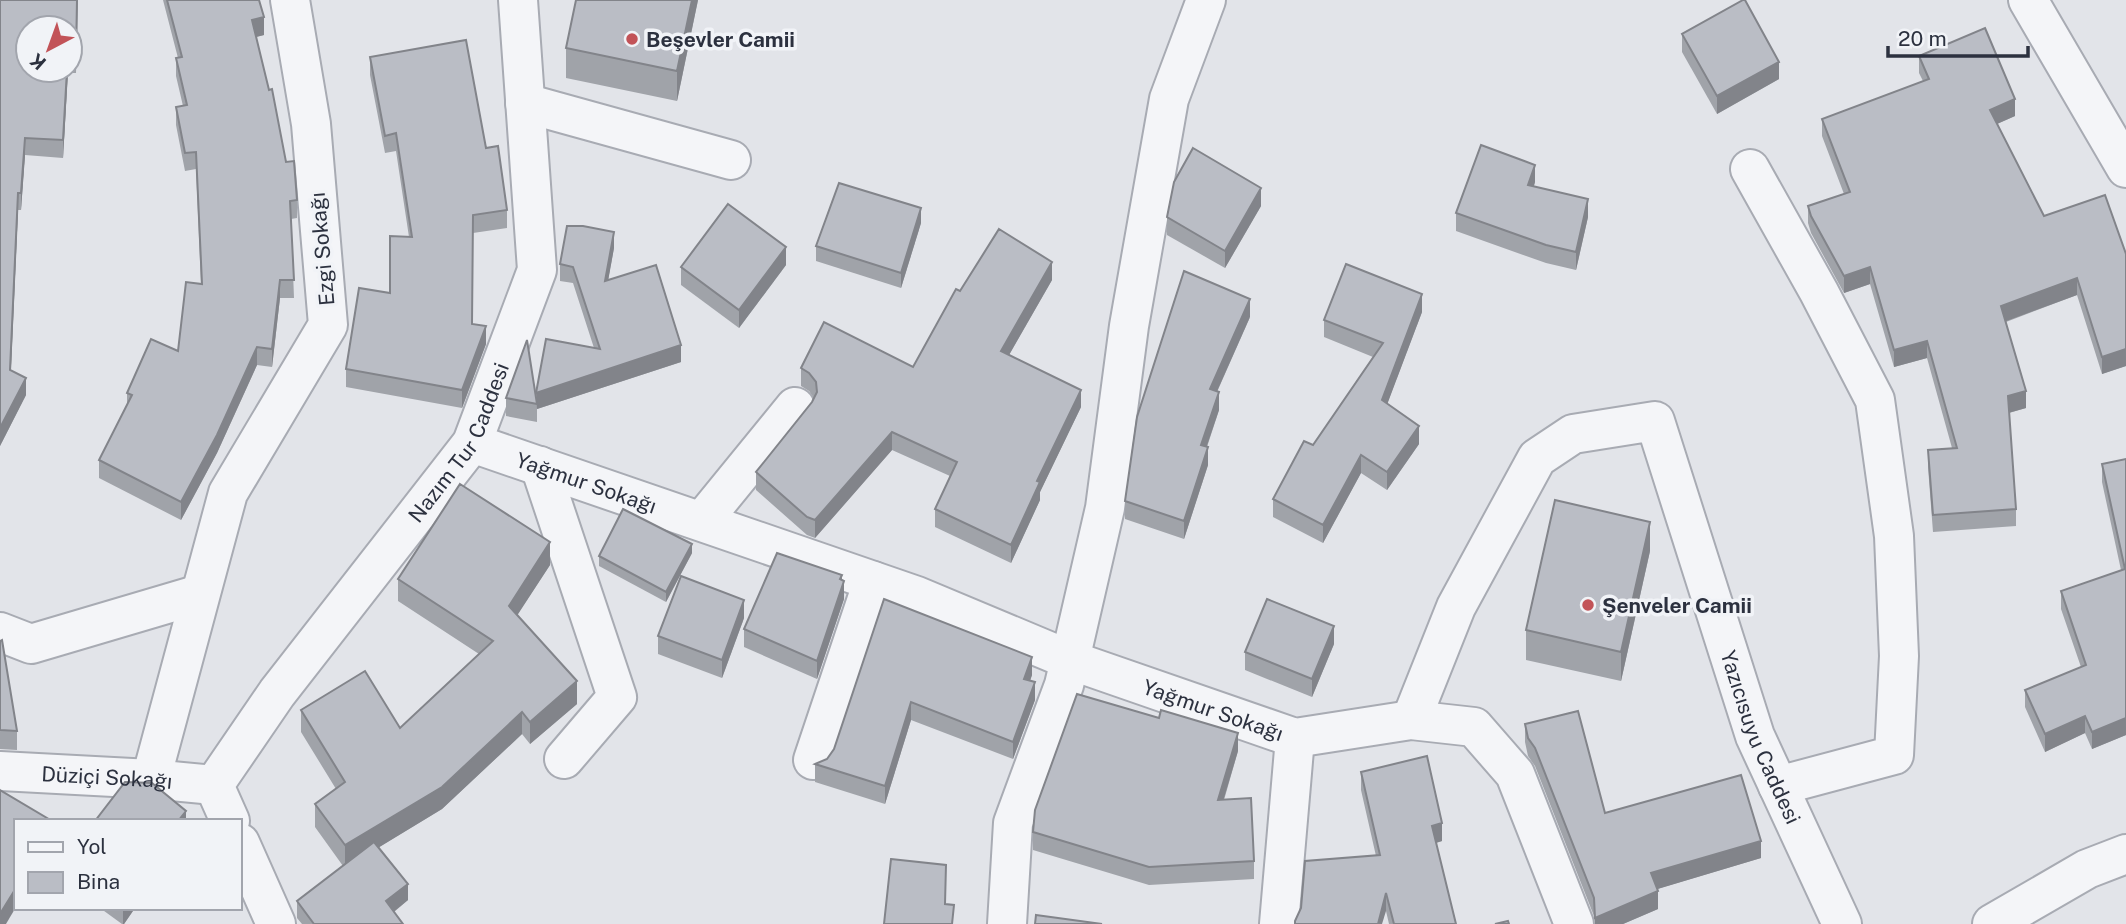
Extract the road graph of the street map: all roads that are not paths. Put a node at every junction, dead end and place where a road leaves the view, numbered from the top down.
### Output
1 (290, 0) edge
2 (518, 0) edge
3 (1206, 0) edge
4 (2028, 0) edge
5 (525, 103) junction
6 (731, 160) dead end
7 (2126, 168) edge
8 (1750, 169) dead end
9 (795, 407) dead end
10 (472, 443) junction
11 (540, 466) junction
12 (702, 522) junction
13 (873, 581) junction
14 (200, 594) junction
15 (0, 632) edge
16 (1070, 660) junction
17 (1411, 720) junction
18 (1295, 738) junction
19 (564, 759) dead end
20 (813, 760) dead end
21 (0, 771) edge
22 (151, 779) junction
23 (214, 785) junction
24 (1778, 786) junction
25 (229, 819) edge
26 (242, 848) edge
27 (2126, 853) edge
28 (276, 924) edge
29 (1007, 924) edge
30 (1279, 924) edge
31 (1574, 924) edge
32 (1842, 924) edge
33 (1992, 924) edge

1 - 14 street, Ezgi Sokağı
2 - 5 street, Nazım Tur Caddesi
3 - 16 street
4 - 7 street
5 - 6 street
5 - 10 street, Nazım Tur Caddesi
8 - 24 street
9 - 12 street
10 - 11 street, Yağmur Sokağı
10 - 23 street, Nazım Tur Caddesi
11 - 12 street, Yağmur Sokağı
11 - 19 street
12 - 13 street, Yağmur Sokağı
13 - 16 street, Yağmur Sokağı
13 - 20 street
14 - 15 street
14 - 22 street, Ezgi Sokağı
16 - 18 street, Yağmur Sokağı
16 - 29 street
17 - 18 street, Yağmur Sokağı
17 - 24 street, Yazıcısuyu Caddesi
17 - 31 street, Yağmur Sokağı
18 - 30 street
21 - 22 street, Düziçi Sokağı
22 - 23 street, Düziçi Sokağı
23 - 25 street
24 - 32 street, Yazıcısuyu Caddesi
26 - 28 street
27 - 33 street

